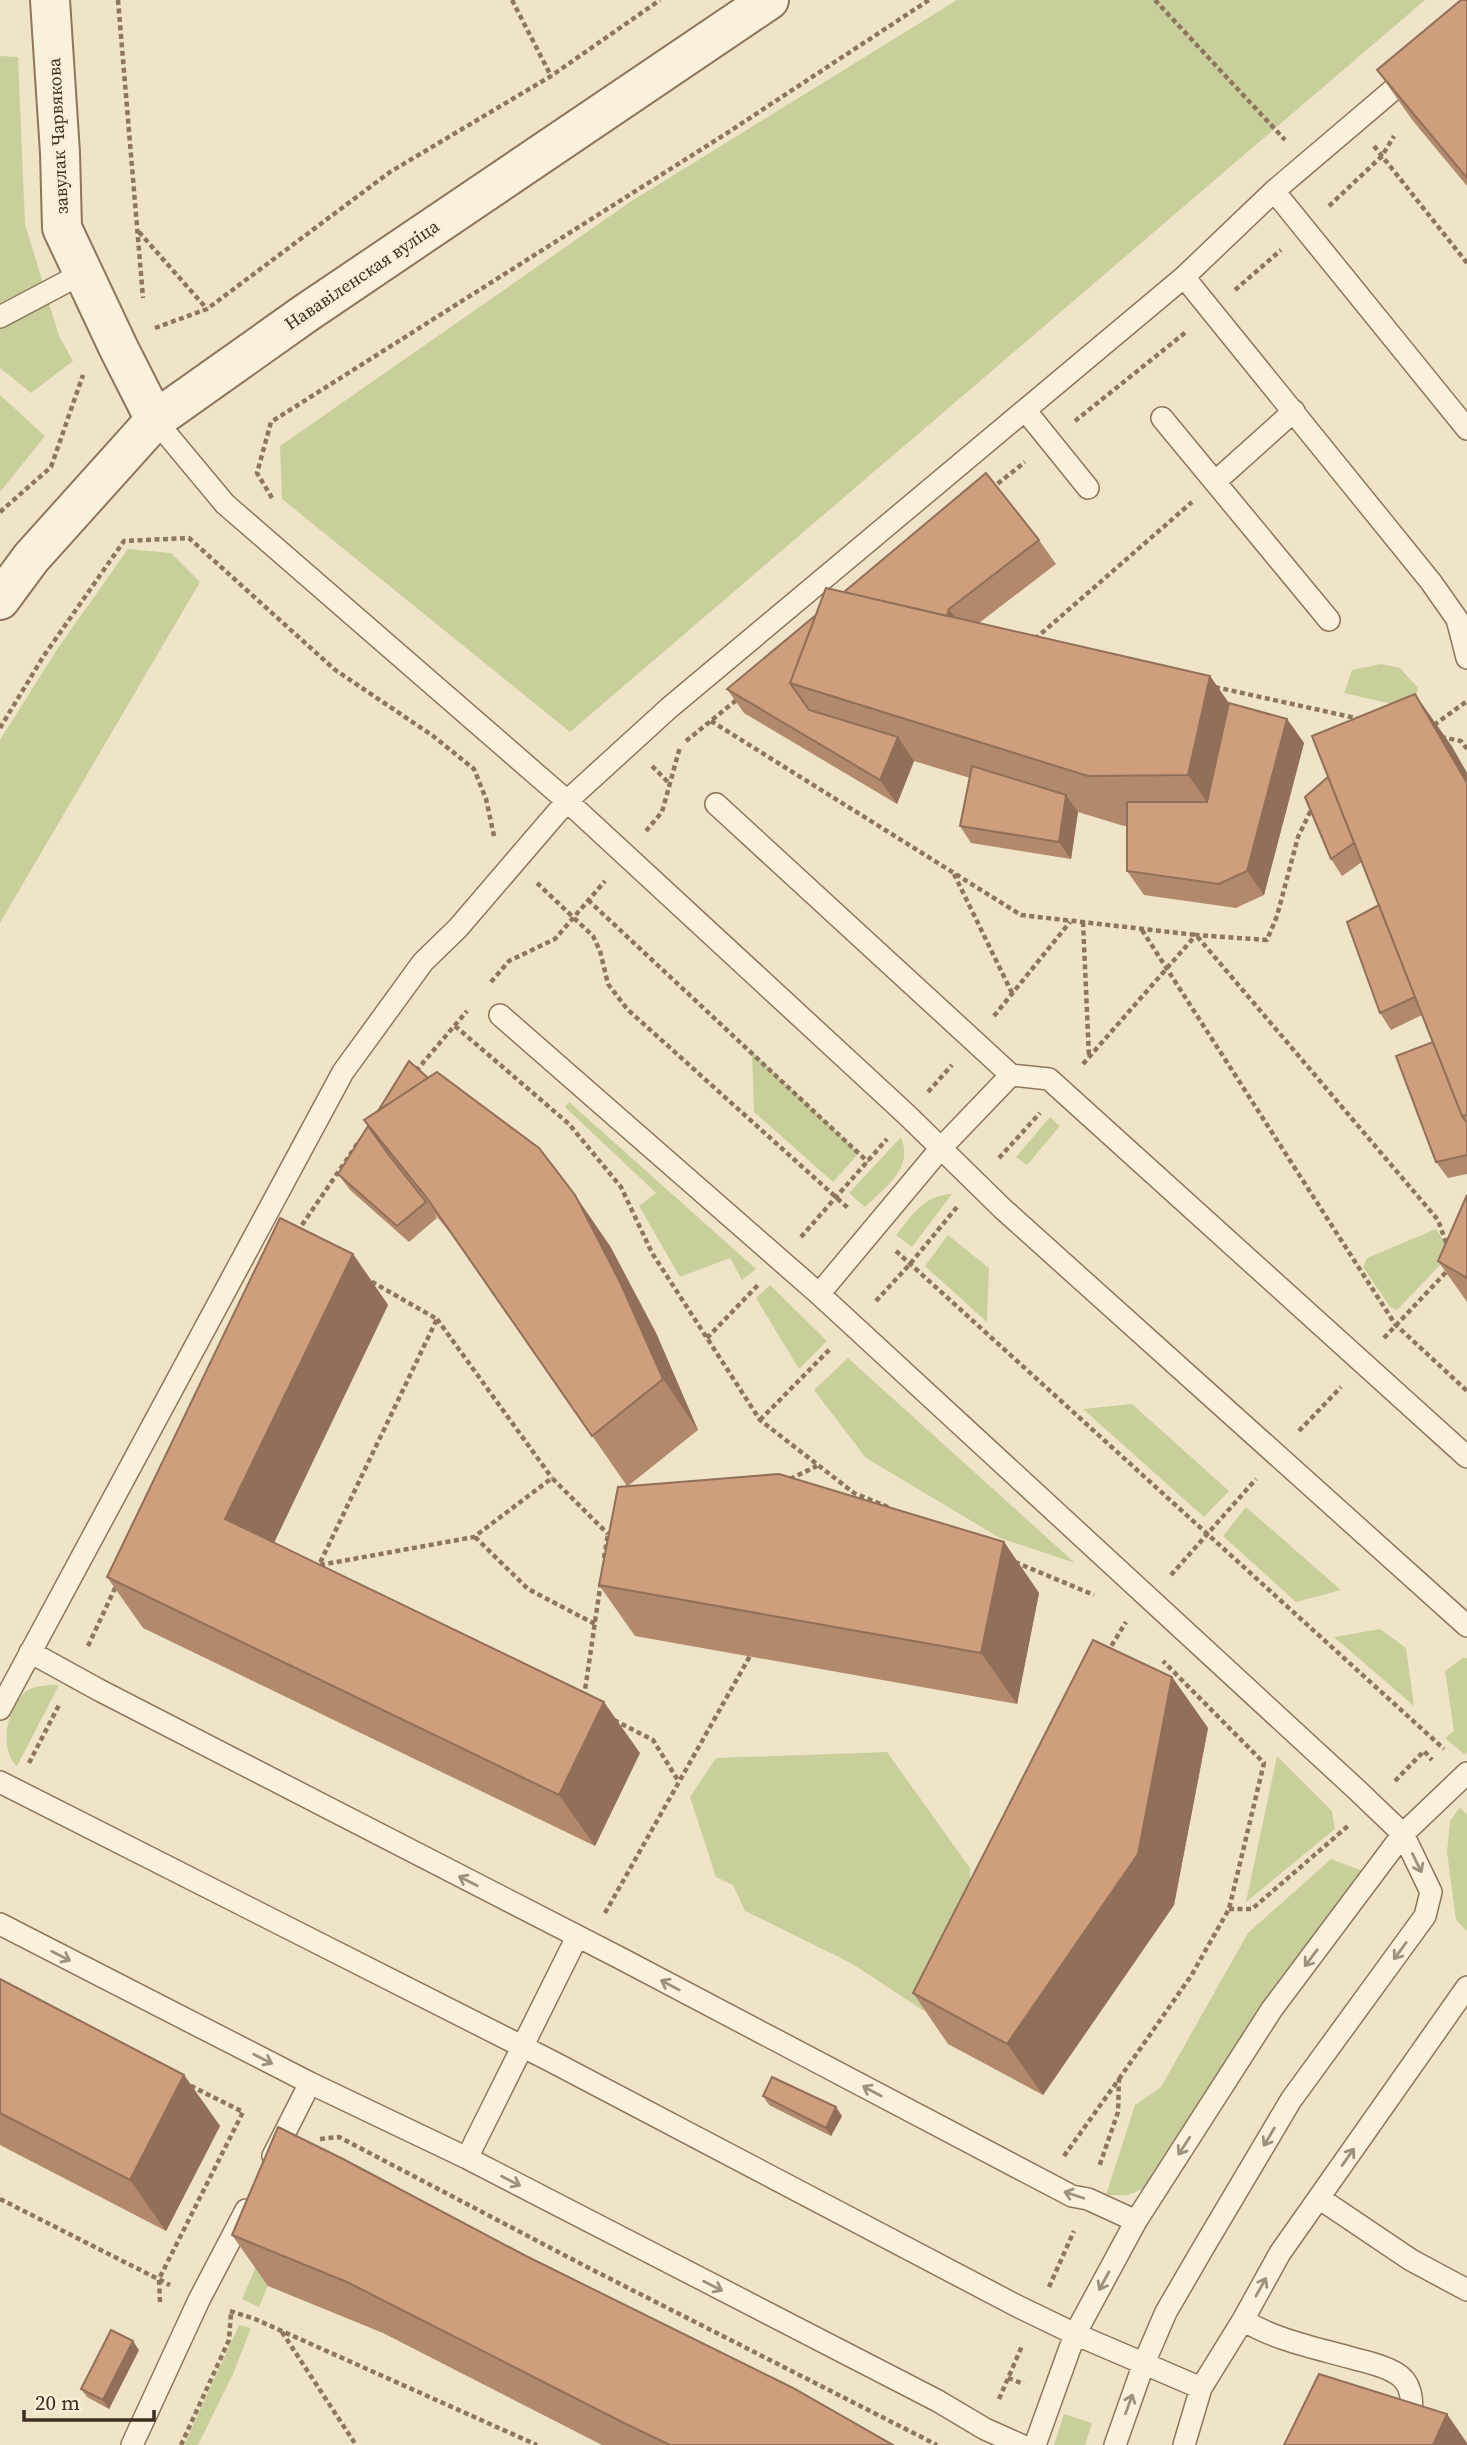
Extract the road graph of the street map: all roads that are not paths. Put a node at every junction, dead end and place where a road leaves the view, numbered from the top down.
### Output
1 (50, 0) edge
2 (769, 0) edge
3 (1428, 61) edge
4 (1275, 191) junction
5 (83, 273) junction
6 (1184, 277) junction
7 (0, 317) edge
8 (1025, 410) junction
9 (1294, 411) junction
10 (1162, 418) dead end
11 (155, 420) junction
12 (1467, 429) edge
13 (1215, 482) junction
14 (1088, 488) dead end
15 (0, 600) edge
16 (1462, 615) edge
17 (1329, 620) dead end
18 (1467, 658) edge
19 (567, 801) junction
20 (716, 804) dead end
21 (500, 1015) dead end
22 (1011, 1075) junction
23 (942, 1148) junction
24 (819, 1294) junction
25 (1467, 1457) edge
26 (1467, 1626) edge
27 (30, 1652) junction
28 (0, 1709) edge
29 (1467, 1773) edge
30 (8, 1786) edge
31 (1403, 1834) junction
32 (0, 1924) edge
33 (577, 1937) junction
34 (1467, 1987) edge
35 (521, 2046) junction
36 (310, 2083) junction
37 (467, 2158) junction
38 (1319, 2198) junction
39 (1136, 2221) junction
40 (1467, 2290) edge
41 (1243, 2320) junction
42 (1075, 2334) junction
43 (1144, 2363) junction
44 (1201, 2388) junction
45 (1410, 2427) edge
46 (132, 2445) edge
47 (1021, 2445) edge
48 (1035, 2445) edge
49 (1115, 2445) edge
50 (1184, 2445) edge

1 - 5 street, завулак Чарвякова
2 - 11 street, Нававіленская вуліца
3 - 4 lane
4 - 6 lane
4 - 12 lane
5 - 7 lane
5 - 11 street, завулак Чарвякова
6 - 8 lane
6 - 9 lane
8 - 14 lane
8 - 19 lane
9 - 13 lane
9 - 16 lane
10 - 13 lane
11 - 15 street, Нававіленская вуліца
11 - 19 lane
13 - 17 lane
16 - 18 lane
19 - 23 lane
19 - 27 lane
20 - 22 lane
21 - 24 lane
22 - 23 lane
22 - 25 lane
23 - 24 lane
23 - 26 lane
24 - 31 lane
27 - 28 lane
33 -> 27 lane
29 - 31 lane
30 - 35 lane
31 -> 39 lane
31 -> 43 lane
32 -> 36 lane
33 - 35 lane
39 -> 33 lane
38 -> 34 lane
35 - 37 lane
35 - 42 lane
36 - 37 lane
36 - 46 lane
37 -> 47 lane
38 - 40 lane
41 -> 38 lane
39 -> 42 lane
41 - 44 lane
41 - 45 lane
42 - 43 lane
42 - 48 lane
43 - 44 lane
49 -> 43 lane
44 - 50 lane

